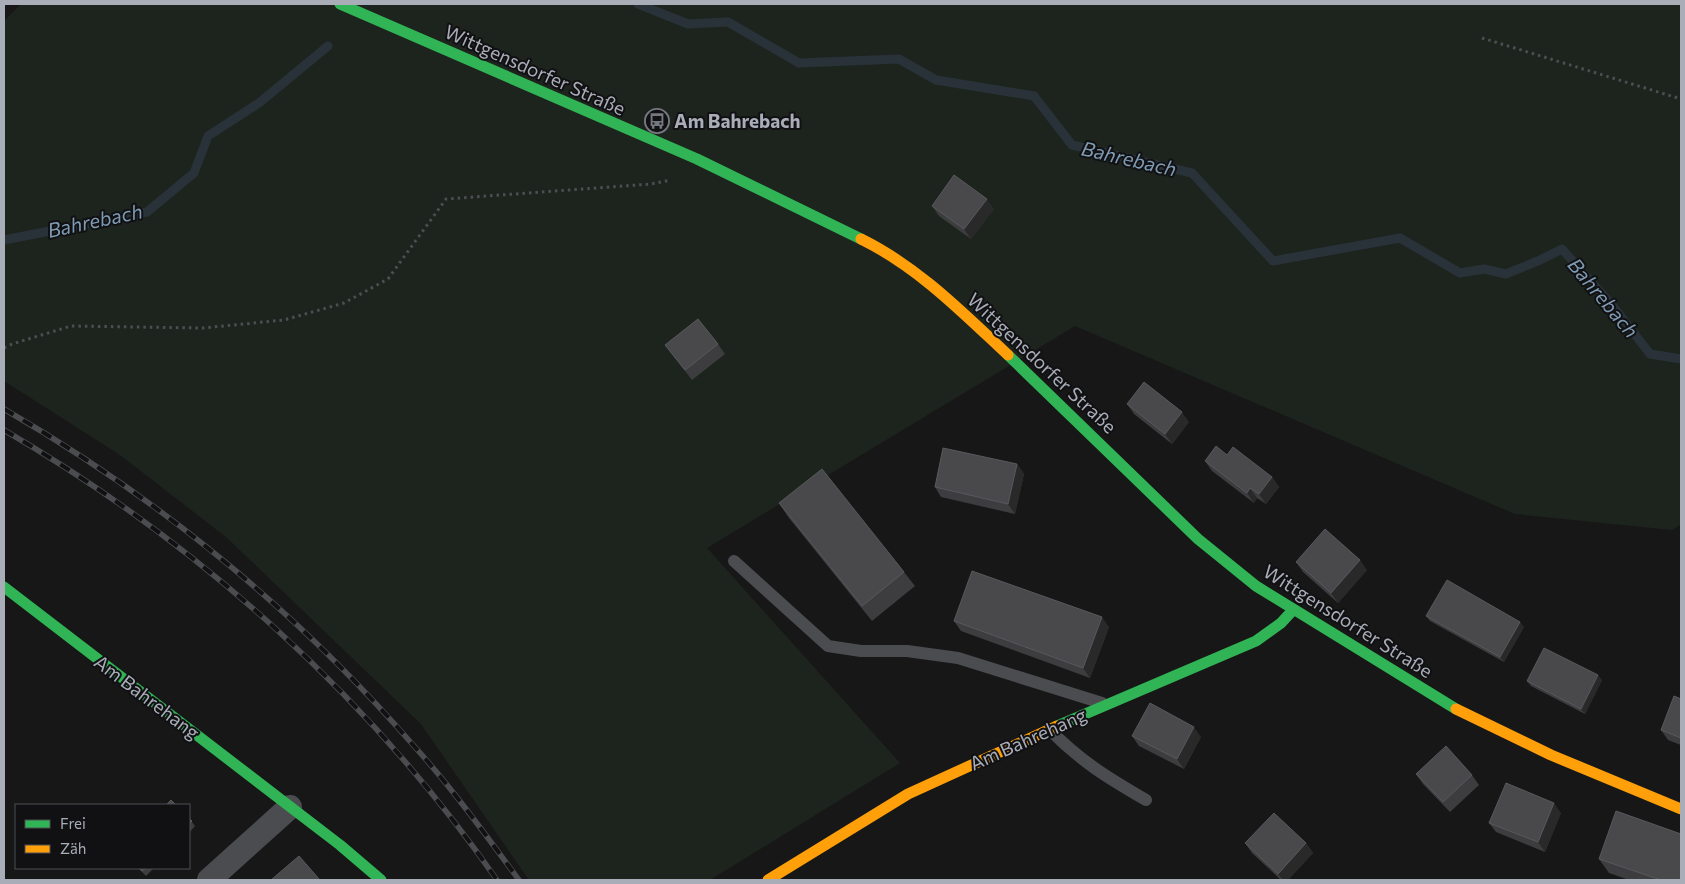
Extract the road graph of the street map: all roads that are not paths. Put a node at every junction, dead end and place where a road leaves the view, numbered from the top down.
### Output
1 (340, 4) edge
2 (734, 562) dead end
3 (4, 588) edge
4 (1293, 610) junction
5 (1107, 704) junction
6 (1049, 729) junction
7 (1146, 800) dead end
8 (290, 806) junction
9 (1681, 809) edge
10 (209, 880) edge
11 (381, 880) edge
12 (768, 880) edge

1 - 4 street, Wittgensdorfer Straße
2 - 5 lane
3 - 8 street, Am Bahrehang
4 - 5 street, Am Bahrehang
4 - 9 street, Wittgensdorfer Straße
5 - 6 street, Am Bahrehang
6 - 7 lane
6 - 12 street, Am Bahrehang
8 - 10 street
8 - 11 street, Am Bahrehang

